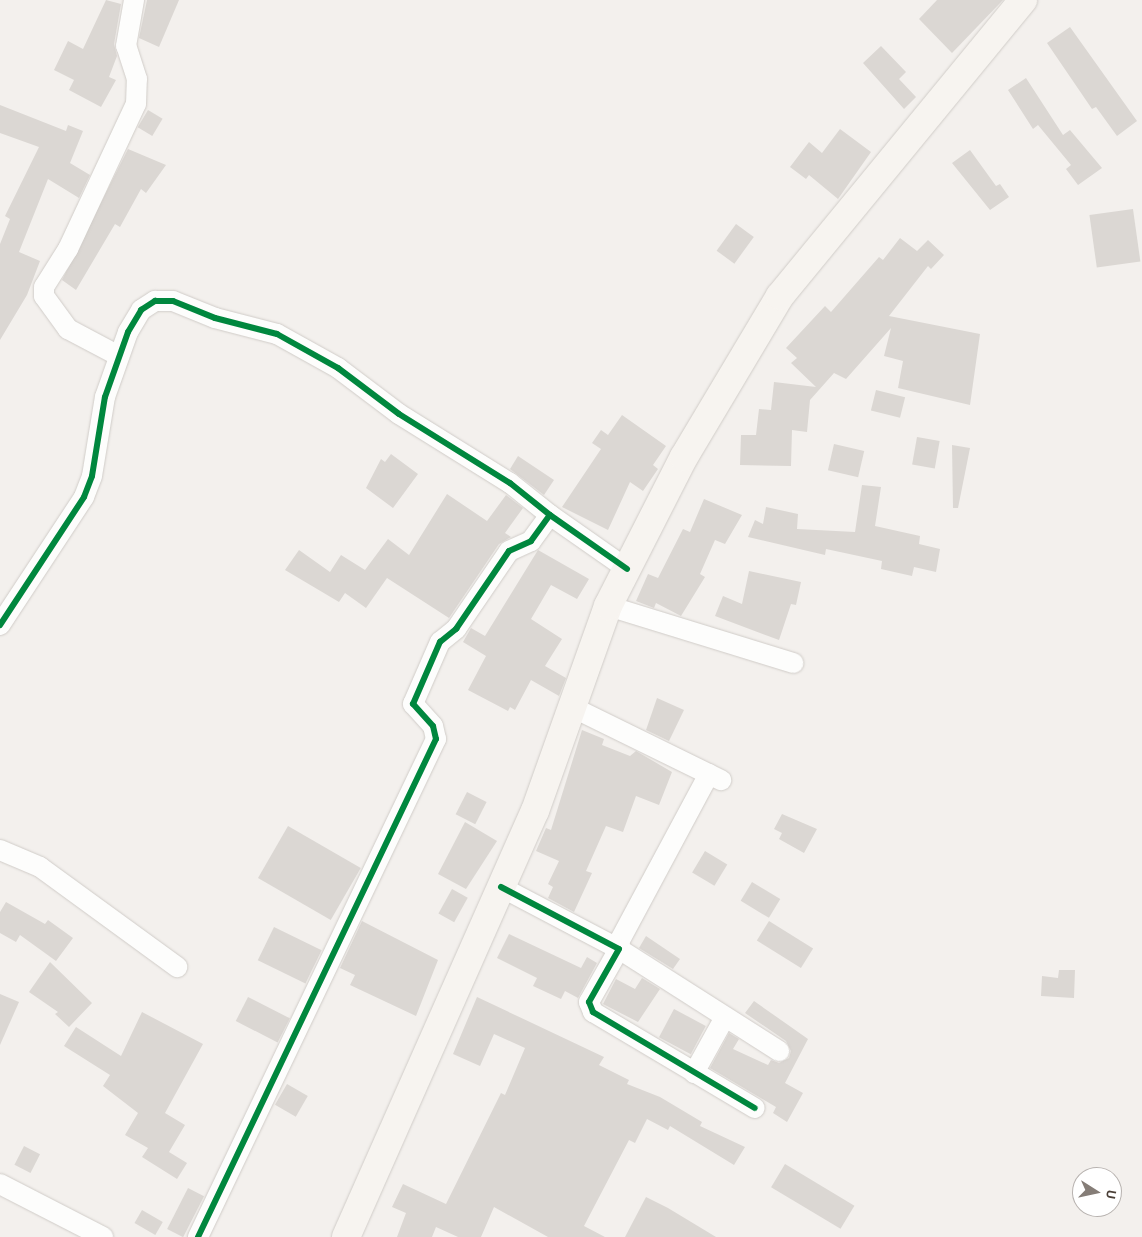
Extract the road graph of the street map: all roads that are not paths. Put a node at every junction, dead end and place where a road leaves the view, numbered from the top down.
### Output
1 (134, 0) edge
2 (1023, 0) edge
3 (117, 355) junction
4 (550, 515) junction
5 (627, 568) junction
6 (608, 606) junction
7 (0, 625) edge
8 (793, 664) dead end
9 (574, 708) junction
10 (0, 850) edge
11 (500, 887) junction
12 (619, 949) junction
13 (177, 967) dead end
14 (725, 1017) junction
15 (779, 1051) dead end
16 (694, 1073) junction
17 (756, 1108) dead end
18 (0, 1184) edge
19 (103, 1237) edge
20 (198, 1237) edge
21 (346, 1237) edge

1 - 3 street
2 - 5 main road
3 - 4 street
3 - 7 street
4 - 5 street
4 - 20 street
5 - 6 main road
6 - 8 street
6 - 9 main road
9 - 11 main road
9 - 12 street
10 - 13 street
11 - 12 street
11 - 21 main road
12 - 14 street
12 - 16 street
14 - 15 street
14 - 16 street
16 - 17 street
18 - 19 street

